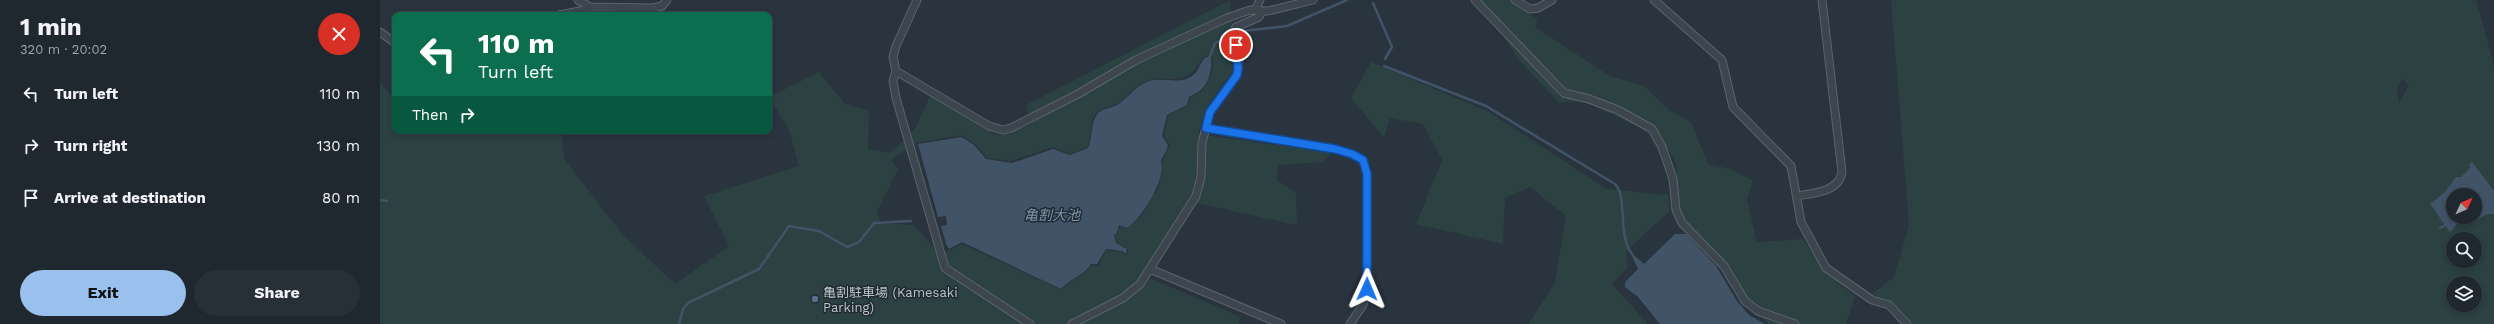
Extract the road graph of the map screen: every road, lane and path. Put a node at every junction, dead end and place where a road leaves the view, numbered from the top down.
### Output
1 (578, 0) edge
2 (667, 0) edge
3 (917, 0) edge
4 (1260, 0) edge
5 (1313, 0) edge
6 (1475, 0) edge
7 (1515, 0) edge
8 (1552, 0) edge
9 (1654, 0) edge
10 (1822, 0) edge
11 (590, 7) junction
12 (1259, 11) junction
13 (571, 12) edge
14 (380, 32) edge
15 (392, 41) edge
16 (896, 71) junction
17 (1206, 128) junction
18 (1797, 196) junction
19 (1150, 269) junction
20 (1030, 324) edge
21 (1072, 324) edge
22 (1281, 324) edge
23 (1350, 324) edge
24 (1795, 324) edge
25 (1907, 324) edge

1 - 11 street
2 - 11 street
3 - 16 street
4 - 12 street
5 - 12 street
6 - 24 street
7 - 8 street
9 - 18 street
10 - 18 street
11 - 13 street
12 - 16 street
12 - 17 street
14 - 15 street
16 - 20 street
17 - 19 street
17 - 23 street
18 - 25 street
19 - 21 street
19 - 22 street

